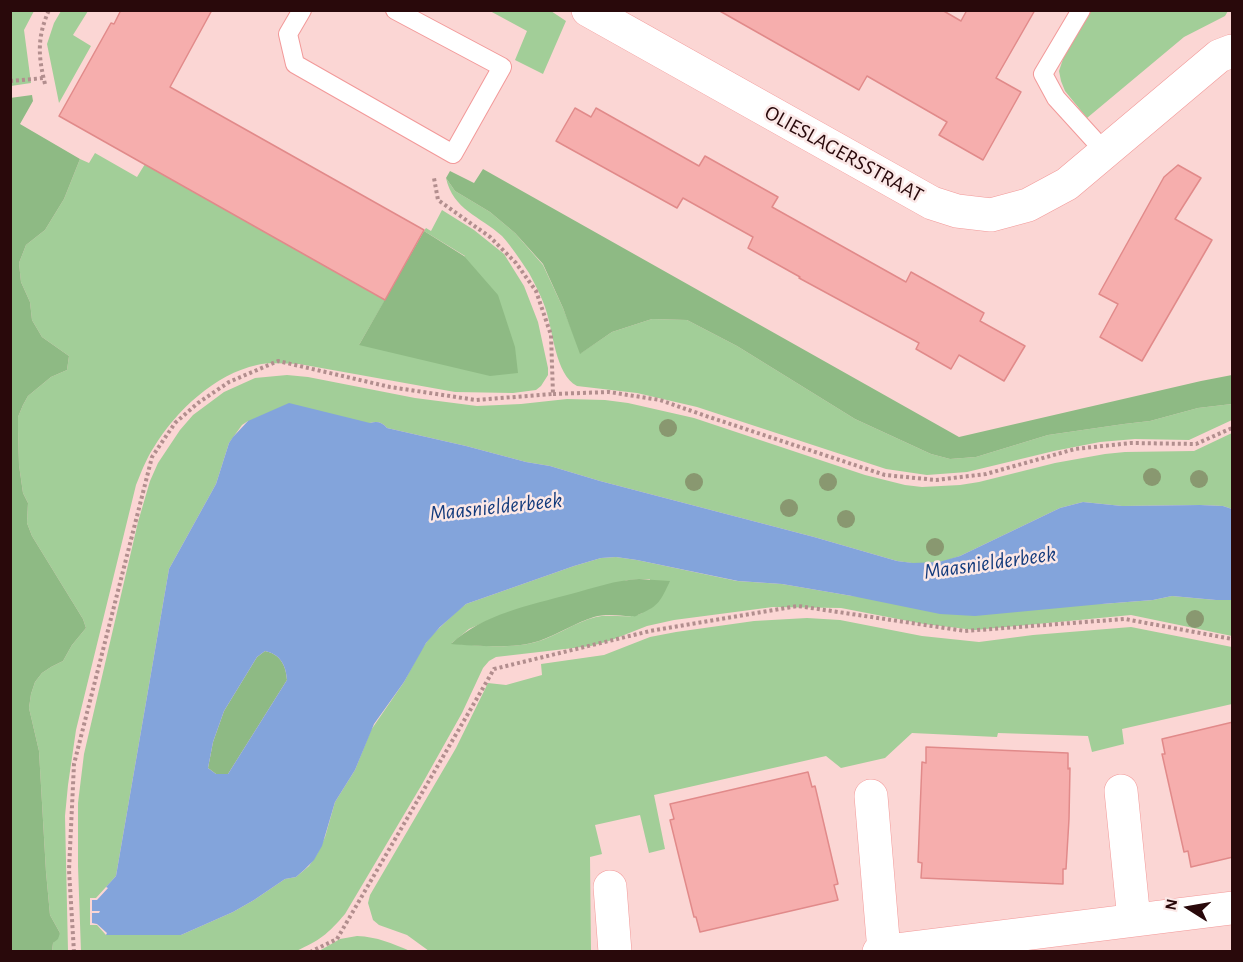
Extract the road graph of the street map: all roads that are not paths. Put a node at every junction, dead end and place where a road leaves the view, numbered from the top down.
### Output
1 (302, 10) edge
2 (395, 10) edge
3 (588, 10) edge
4 (1081, 10) edge
5 (1233, 51) edge
6 (1106, 153) junction
7 (1121, 791) dead end
8 (871, 796) dead end
9 (610, 887) dead end
10 (1233, 908) edge
11 (1134, 920) junction
12 (615, 951) edge
13 (879, 951) edge
14 (884, 951) edge

1 - 2 lane
3 - 6 street, OLIESLAGERSSTRAAT
4 - 6 lane
5 - 6 street, OLIESLAGERSSTRAAT
7 - 11 street
8 - 14 street
9 - 12 street
10 - 11 street
11 - 14 street
13 - 14 street

